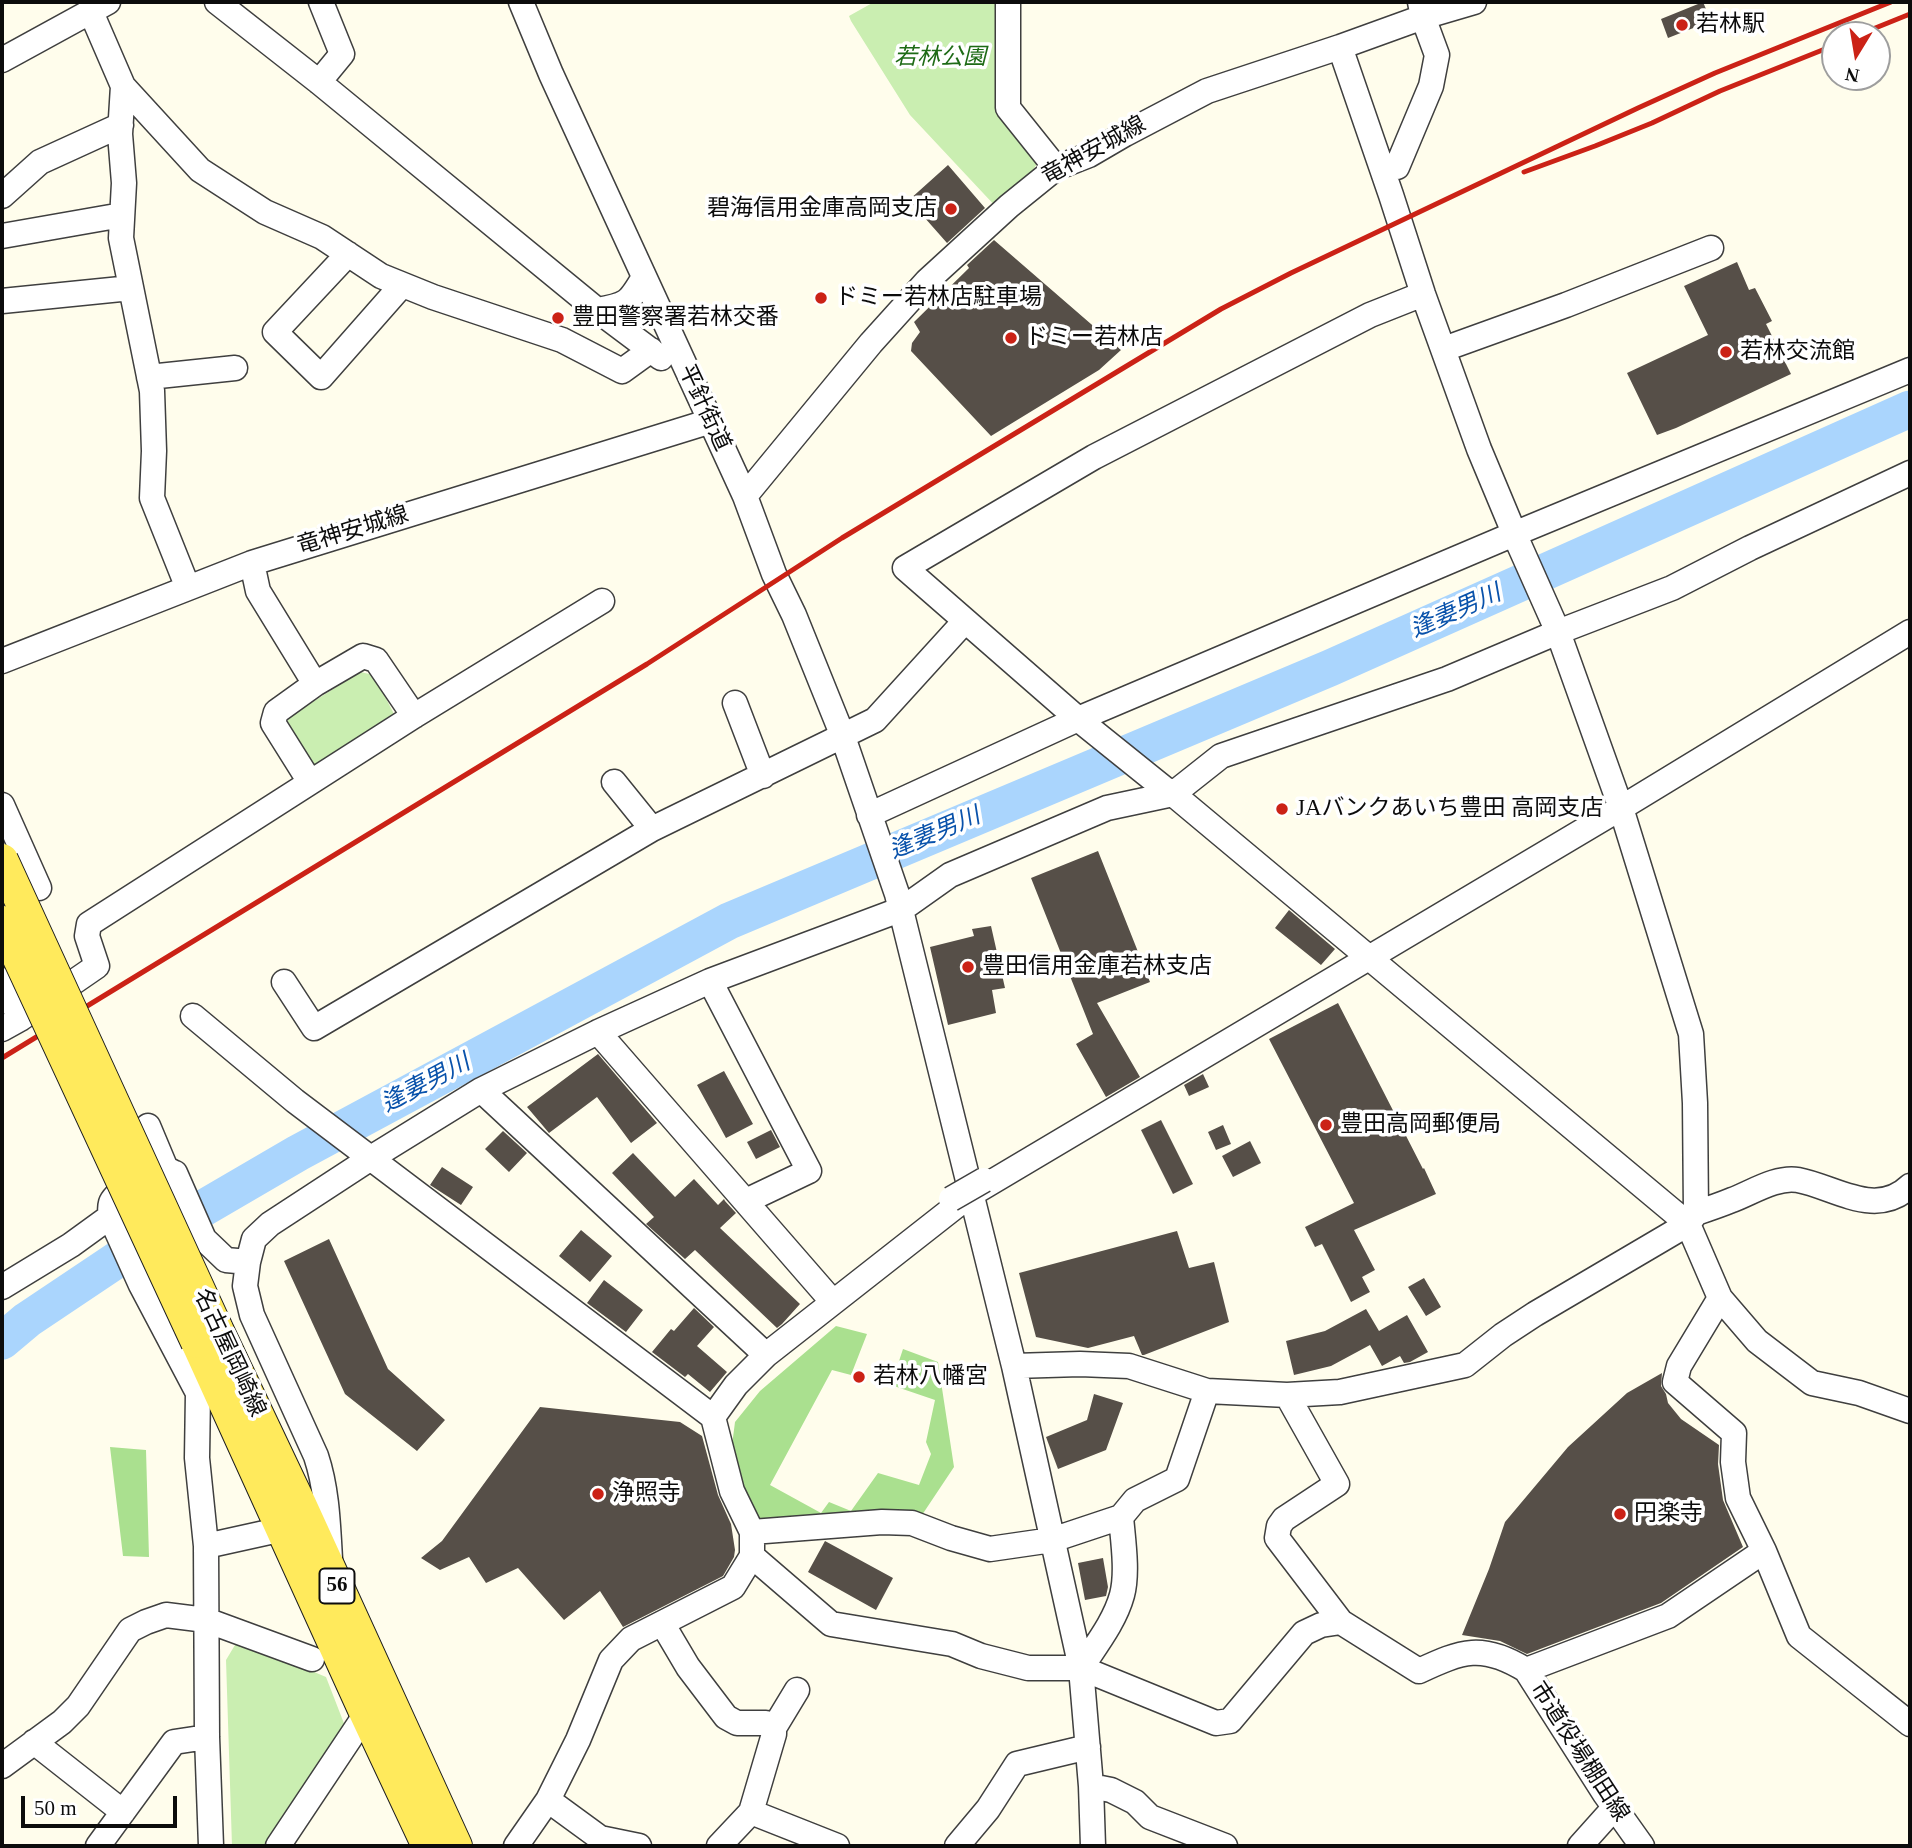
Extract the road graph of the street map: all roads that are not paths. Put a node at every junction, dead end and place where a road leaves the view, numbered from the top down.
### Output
1 (217, 2) edge
2 (321, 2) edge
3 (521, 2) edge
4 (1008, 2) edge
5 (1403, 2) edge
6 (1474, 2) edge
7 (100, 7) edge
8 (1422, 9) edge
9 (1340, 47) junction
10 (2, 60) edge
11 (319, 82) junction
12 (123, 86) junction
13 (121, 125) junction
14 (1397, 167) dead end
15 (1055, 168) junction
16 (2, 197) edge
17 (122, 215) junction
18 (2, 236) edge
19 (1711, 247) dead end
20 (348, 254) junction
21 (644, 276) junction
22 (402, 285) junction
23 (131, 288) junction
24 (1423, 294) junction
25 (2, 301) edge
26 (597, 310) junction
27 (1444, 349) junction
28 (651, 350) junction
29 (235, 368) dead end
30 (1910, 370) edge
31 (149, 377) junction
32 (694, 385) junction
33 (711, 421) junction
34 (1910, 473) edge
35 (745, 496) junction
36 (1515, 537) junction
37 (252, 563) junction
38 (188, 588) junction
39 (602, 601) dead end
40 (965, 621) junction
41 (1557, 628) junction
42 (1910, 632) edge
43 (2, 661) edge
44 (315, 684) junction
45 (735, 703) dead end
46 (414, 716) junction
47 (1082, 722) junction
48 (842, 734) junction
49 (763, 775) junction
50 (310, 782) junction
51 (614, 782) dead end
52 (1169, 791) junction
53 (2, 805) edge
54 (1621, 808) junction
55 (871, 817) junction
56 (652, 829) junction
57 (2, 860) edge
58 (39, 888) dead end
59 (900, 901) junction
60 (2, 922) edge
61 (1368, 958) junction
62 (2, 980) edge
63 (710, 981) junction
64 (284, 982) dead end
65 (193, 1016) dead end
66 (11, 1024) edge
67 (598, 1032) junction
68 (481, 1090) junction
69 (148, 1126) dead end
70 (370, 1158) junction
71 (170, 1171) junction
72 (1910, 1186) edge
73 (968, 1191) junction
74 (746, 1201) junction
75 (1692, 1219) junction
76 (112, 1220) junction
77 (248, 1262) junction
78 (2, 1287) edge
79 (1720, 1298) junction
80 (832, 1301) junction
81 (206, 1335) junction
82 (765, 1355) junction
83 (1014, 1366) junction
84 (1207, 1391) junction
85 (1287, 1395) junction
86 (1910, 1411) edge
87 (713, 1417) junction
88 (1121, 1517) junction
89 (283, 1529) junction
90 (1052, 1540) junction
91 (752, 1544) junction
92 (206, 1546) junction
93 (1764, 1551) junction
94 (331, 1574) junction
95 (206, 1620) junction
96 (1341, 1622) junction
97 (662, 1623) junction
98 (312, 1660) dead end
99 (1082, 1668) junction
100 (1526, 1670) junction
101 (797, 1690) dead end
102 (366, 1714) junction
103 (1910, 1724) edge
104 (774, 1728) junction
105 (206, 1737) junction
106 (34, 1742) junction
107 (1088, 1747) junction
108 (2, 1766) edge
109 (1091, 1786) junction
110 (548, 1800) junction
111 (1614, 1808) junction
112 (123, 1812) junction
113 (751, 1812) junction
114 (98, 1846) edge
115 (211, 1846) edge
116 (278, 1846) edge
117 (428, 1846) edge
118 (456, 1846) edge
119 (516, 1846) edge
120 (639, 1846) edge
121 (719, 1846) edge
122 (837, 1846) edge
123 (957, 1846) edge
124 (1093, 1846) edge
125 (1225, 1846) edge
126 (1580, 1846) edge
127 (1642, 1846) edge

1 - 11 street
2 - 11 street
3 - 21 street, 平針街道
4 - 15 street
5 - 8 street
6 - 8 street, 竜神安城線
7 - 10 street
7 - 12 street
8 - 9 street, 竜神安城線
8 - 14 street
9 - 15 street, 竜神安城線
9 - 24 street
11 - 26 street
12 - 13 street
12 - 20 street
13 - 16 street
13 - 17 street
15 - 35 street, 竜神安城線
17 - 18 street
17 - 23 street
19 - 27 street
20 - 22 street
20 - 22 street
21 - 26 street
21 - 32 street, 平針街道
22 - 28 street
23 - 25 street
23 - 31 street
24 - 27 street
24 - 40 street
26 - 28 street
27 - 36 street
28 - 32 street
29 - 31 street
30 - 36 street
31 - 38 street
32 - 33 street, 平針街道
33 - 35 street, 平針街道
33 - 37 street, 竜神安城線
34 - 41 street
35 - 48 street, 平針街道
36 - 41 street
36 - 47 street
37 - 38 street, 竜神安城線
37 - 44 street
38 - 43 street, 竜神安城線
39 - 46 street
40 - 47 street
40 - 48 street
41 - 52 street
41 - 54 street
42 - 54 street
44 - 46 street
44 - 50 street
45 - 49 street
46 - 50 street
47 - 52 street
47 - 55 street
48 - 49 street
48 - 55 street, 平針街道
49 - 56 street
50 - 66 street
51 - 56 street
52 - 59 street
52 - 61 street
53 - 58 street
54 - 61 street
54 - 75 street
55 - 59 street, 平針街道
56 - 64 street
57 - 81 main road, 名古屋岡崎線 / 56, bridge
59 - 63 street
59 - 73 street, 平針街道
60 - 81 main road, 名古屋岡崎線 / 56, bridge
61 - 73 street
61 - 75 street
62 - 66 street
63 - 67 street
63 - 74 street
65 - 70 street
67 - 68 street
67 - 74 street
68 - 70 street
68 - 82 street
69 - 71 street
70 - 77 street
70 - 87 street
71 - 76 street
71 - 77 street
72 - 75 street
73 - 80 street
73 - 83 street, 平針街道
74 - 80 street
75 - 79 street
75 - 85 street
76 - 78 street
76 - 92 street
77 - 94 street
79 - 86 street
79 - 93 street
80 - 82 street
81 - 89 main road, 名古屋岡崎線 / 56
81 - 94 main road, 名古屋岡崎線 / 56
82 - 87 street
83 - 84 street
83 - 90 street, 平針街道
84 - 85 street
84 - 88 street
85 - 96 street
87 - 91 street
88 - 90 street
88 - 99 street
89 - 92 street
89 - 102 main road, 名古屋岡崎線 / 56
90 - 91 street
90 - 99 street, 平針街道
91 - 97 street
91 - 99 street
92 - 95 street
93 - 100 street
93 - 103 street
94 - 118 main road, 名古屋岡崎線 / 56
95 - 98 street
95 - 105 street
95 - 106 street
96 - 99 street
96 - 100 street, 市道役場棚田線
97 - 104 street
97 - 110 street
99 - 107 street, 平針街道
100 - 111 street, 市道役場棚田線
101 - 104 street
102 - 116 street
102 - 117 main road, 名古屋岡崎線 / 56
104 - 113 street
105 - 112 street
105 - 115 street
106 - 108 street
106 - 112 street
107 - 109 street, 平針街道
107 - 123 street
109 - 124 street, 平針街道
109 - 125 street
110 - 119 street
110 - 120 street
111 - 126 street
111 - 127 street, 市道役場棚田線
112 - 114 street
113 - 121 street
113 - 122 street

